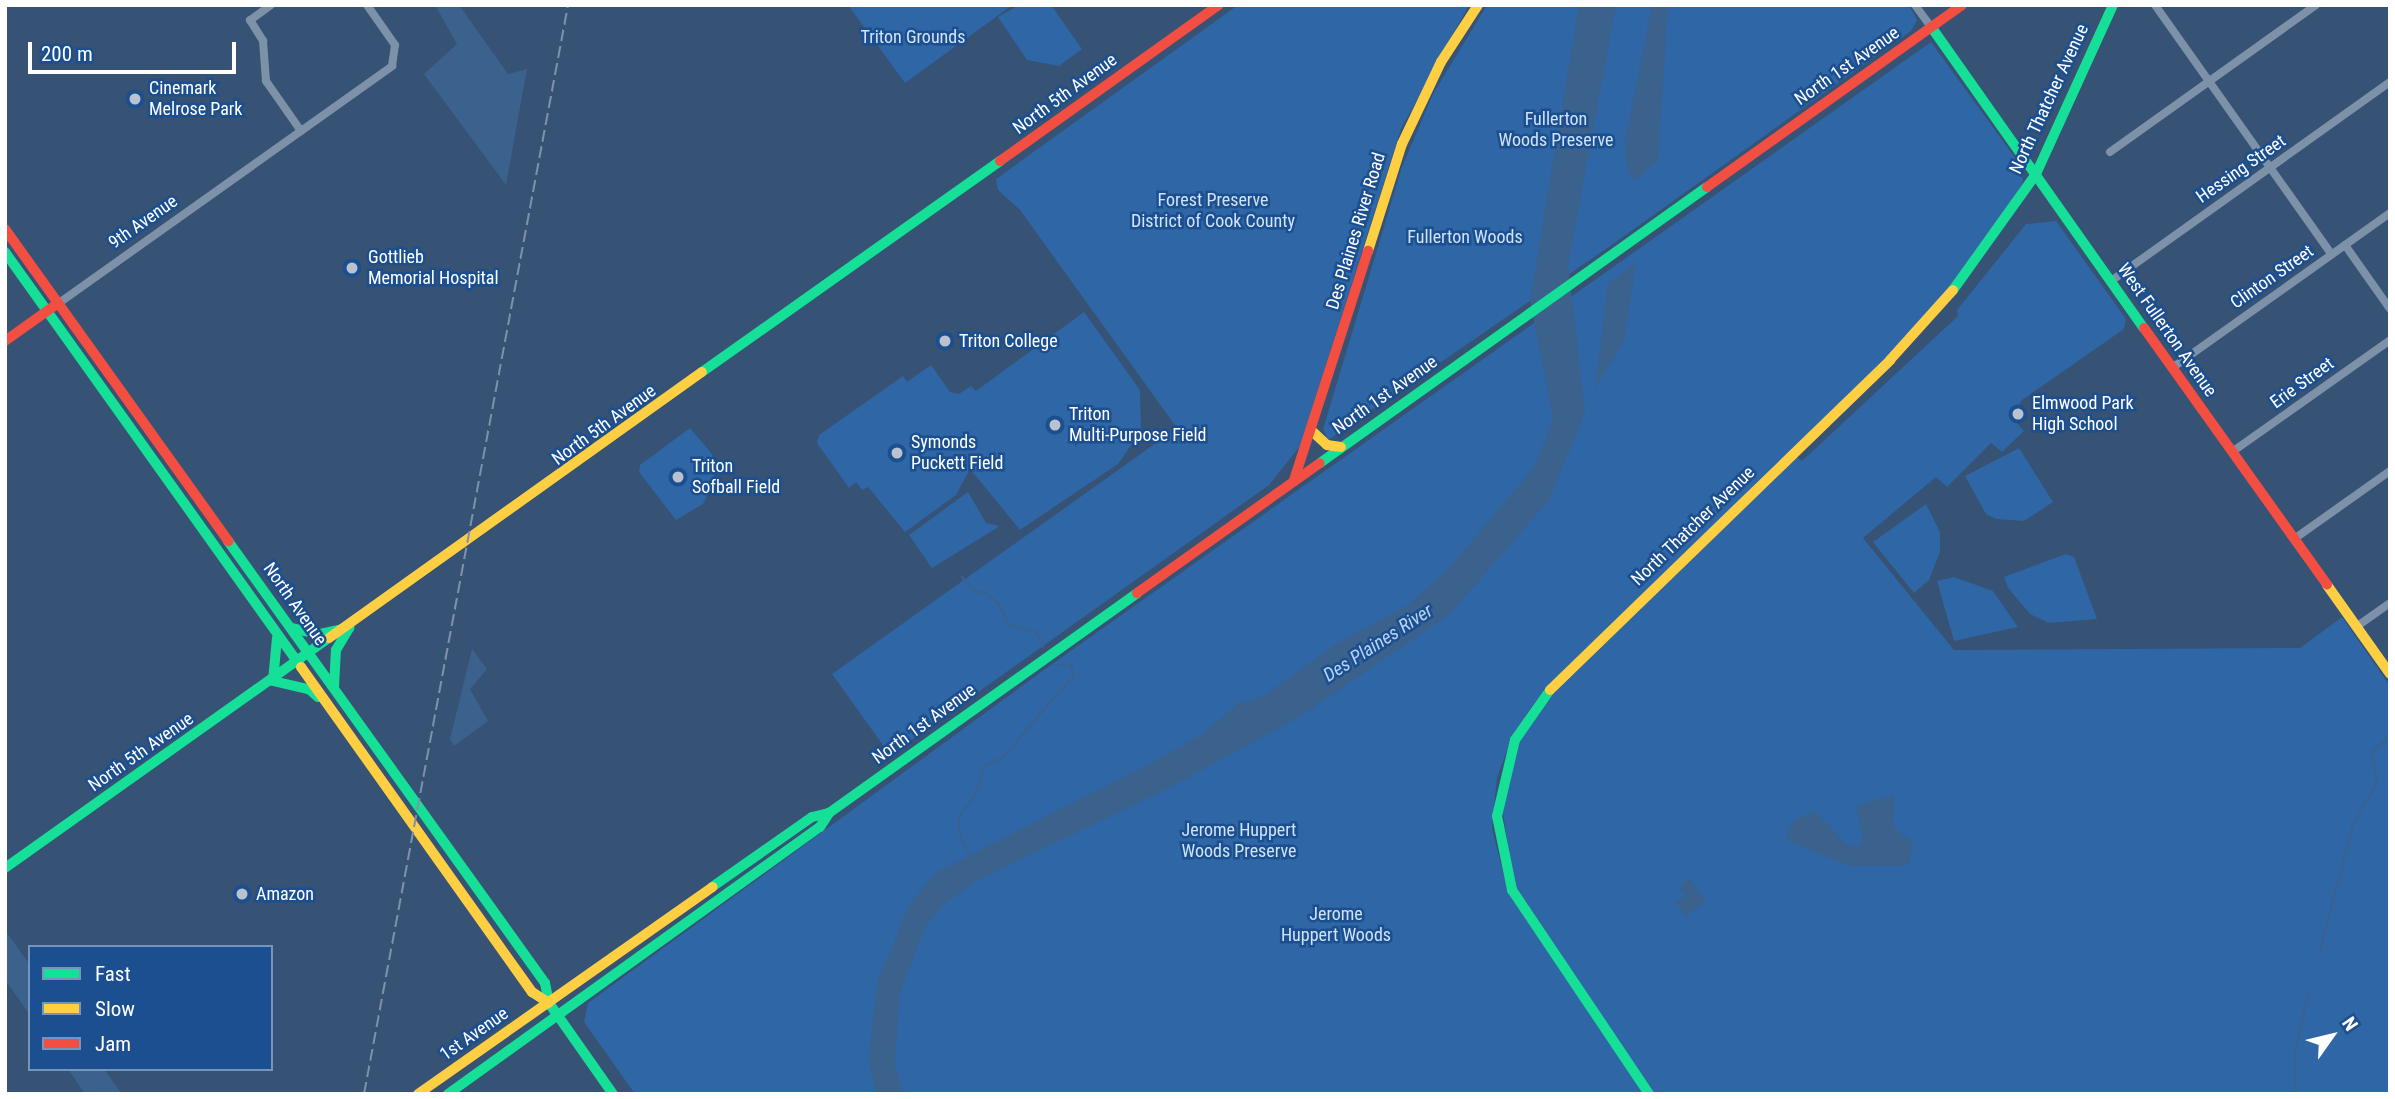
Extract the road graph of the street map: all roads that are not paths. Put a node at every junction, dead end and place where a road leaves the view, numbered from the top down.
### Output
1 (271, 5) edge
2 (367, 5) edge
3 (1219, 5) edge
4 (1478, 5) edge
5 (1915, 5) edge
6 (1962, 5) edge
7 (2113, 5) edge
8 (2155, 5) edge
9 (2316, 5) edge
10 (1932, 28) junction
11 (2209, 81) junction
12 (2390, 82) edge
13 (301, 131) junction
14 (2110, 152) dead end
15 (2270, 168) junction
16 (2036, 174) junction
17 (2390, 213) edge
18 (5, 229) edge
19 (2344, 245) junction
20 (5, 252) edge
21 (2331, 254) junction
22 (2111, 281) junction
23 (59, 303) junction
24 (2390, 309) edge
25 (48, 311) junction
26 (2390, 340) edge
27 (5, 341) edge
28 (2172, 368) junction
29 (1313, 432) junction
30 (1341, 447) junction
31 (2232, 452) junction
32 (2390, 471) edge
33 (1294, 480) junction
34 (2294, 539) junction
35 (2390, 603) edge
36 (288, 625) junction
37 (272, 627) junction
38 (2356, 627) junction
39 (349, 628) junction
40 (310, 655) junction
41 (298, 663) junction
42 (2390, 674) edge
43 (273, 681) junction
44 (335, 691) junction
45 (331, 710) junction
46 (829, 813) junction
47 (5, 867) edge
48 (549, 1003) junction
49 (558, 1016) junction
50 (418, 1094) edge
51 (448, 1094) edge
52 (613, 1094) edge
53 (1649, 1094) edge

1 - 13 street
2 - 13 street, 9th Avenue
3 - 39 main road, North 5th Avenue
4 - 29 main road, Des Plaines River Road
5 - 10 street, West Fullerton Avenue
6 - 10 main road, North 1st Avenue
7 - 16 main road, North Thatcher Avenue
8 - 11 street
9 - 11 street
10 - 16 main road, West Fullerton Avenue
10 - 30 main road, North 1st Avenue
11 - 14 street
11 - 15 street
12 - 15 street, Hessing Street
13 - 23 street, 9th Avenue
15 - 21 street
15 - 22 street, Hessing Street
16 - 22 main road, West Fullerton Avenue
16 - 53 main road, North Thatcher Avenue
17 - 19 street, Clinton Street
18 - 23 main road, North Avenue
19 - 21 street, Clinton Street
19 - 24 street
20 - 25 main road, North Avenue
21 - 28 street, Clinton Street
22 - 28 main road, West Fullerton Avenue
23 - 25 main road, 9th Avenue
23 - 36 main road, North Avenue
25 - 27 main road, 9th Avenue
25 - 37 main road, North Avenue
26 - 31 street, Erie Street
28 - 31 main road, West Fullerton Avenue
29 - 30 main road
29 - 33 main road, Des Plaines River Road
30 - 33 main road, North 1st Avenue
31 - 34 main road, West Fullerton Avenue
32 - 34 street
33 - 46 main road, North 1st Avenue
34 - 38 main road, West Fullerton Avenue
35 - 38 street
36 - 39 main road
36 - 40 main road, North Avenue
37 - 41 main road, North Avenue
37 - 43 main road
38 - 42 main road, West Fullerton Avenue
39 - 40 main road, North 5th Avenue
39 - 44 main road
40 - 41 main road, North 5th Avenue
40 - 44 main road, North Avenue
41 - 43 main road, North 5th Avenue
41 - 45 main road, North Avenue
43 - 45 main road
43 - 47 main road, North 5th Avenue
44 - 48 main road, North Avenue
45 - 48 main road, North Avenue
46 - 48 main road, North 1st Avenue
46 - 49 main road, North 1st Avenue
48 - 49 main road, North Avenue
48 - 50 main road, 1st Avenue
49 - 51 main road, 1st Avenue
49 - 52 main road, North Avenue

